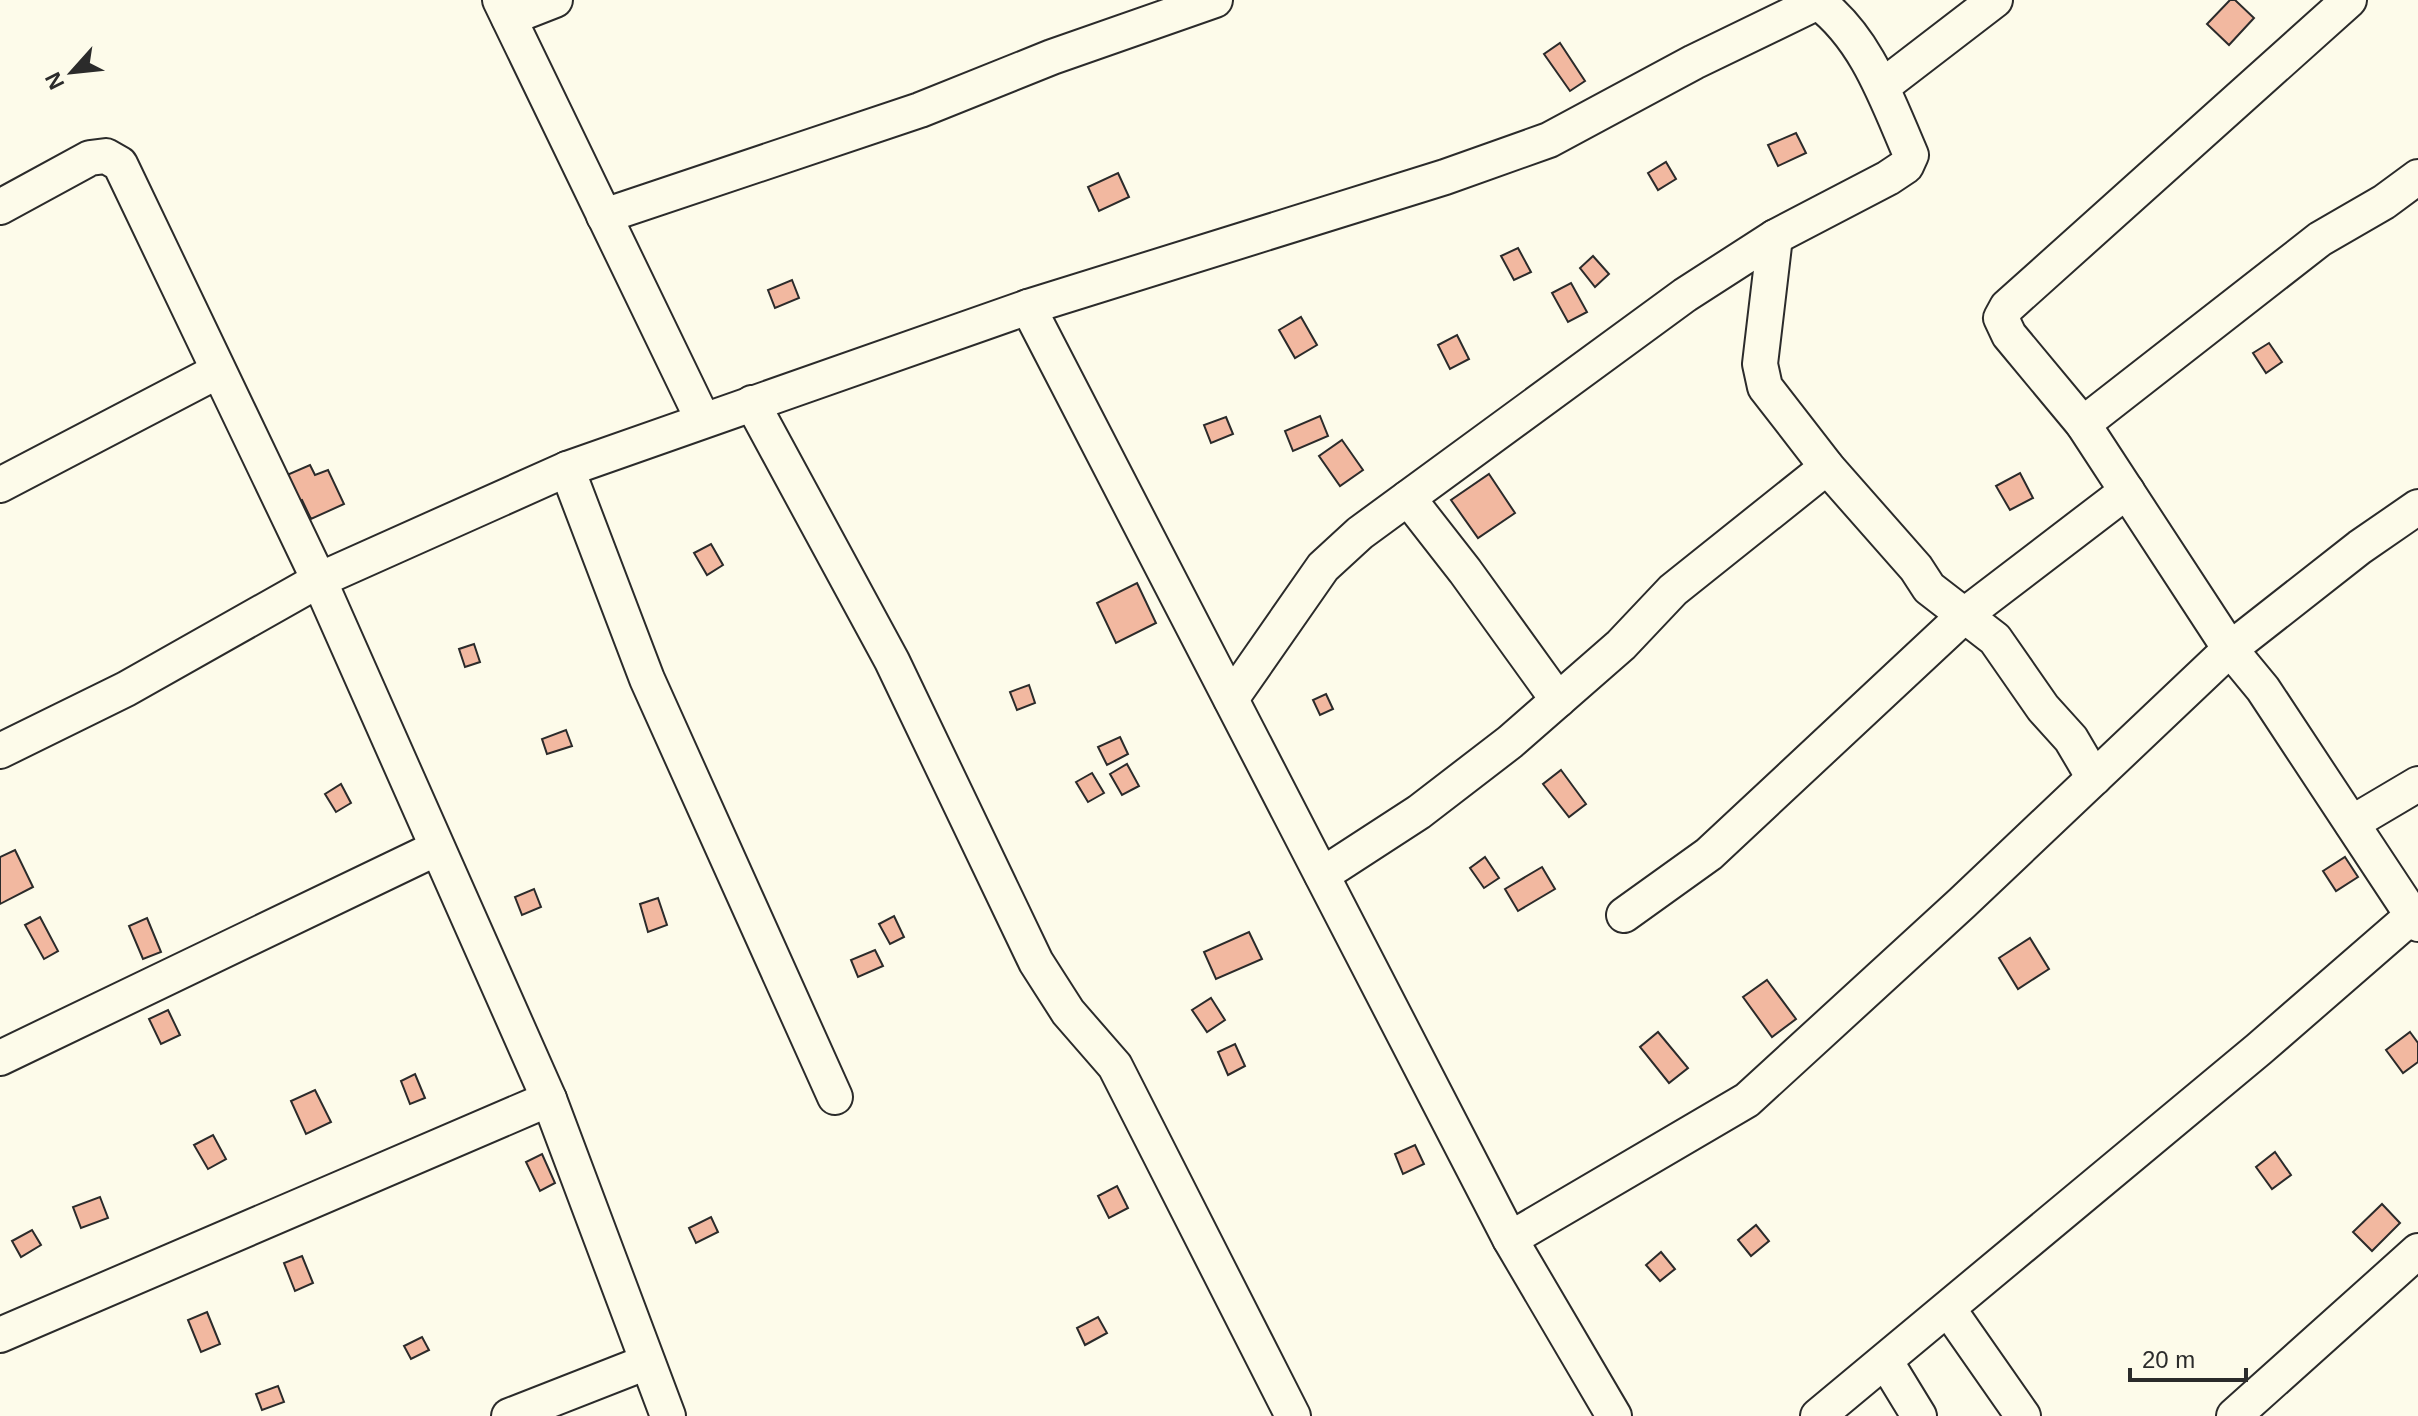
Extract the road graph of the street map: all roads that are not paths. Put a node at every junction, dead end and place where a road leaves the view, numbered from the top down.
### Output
1 (555, 0) edge
2 (1215, 0) edge
3 (1995, 0) edge
4 (2349, 0) edge
5 (504, 9) edge
6 (1883, 86) junction
7 (2418, 177) edge
8 (0, 207) edge
9 (604, 216) junction
10 (1775, 237) junction
11 (1028, 307) junction
12 (218, 371) junction
13 (752, 403) junction
14 (703, 420) junction
15 (2083, 424) junction
16 (1827, 467) junction
17 (567, 469) junction
18 (0, 485) edge
19 (2127, 491) junction
20 (1408, 498) junction
21 (2418, 507) edge
22 (319, 580) junction
23 (1966, 614) junction
24 (2230, 649) junction
25 (1231, 699) junction
26 (1558, 700) junction
27 (0, 751) edge
28 (2094, 778) junction
29 (2418, 784) edge
30 (2352, 823) junction
31 (437, 848) junction
32 (1322, 875) junction
33 (1624, 915) dead end
34 (2415, 920) edge
35 (0, 1058) edge
36 (835, 1097) dead end
37 (549, 1099) junction
38 (1510, 1239) junction
39 (2418, 1251) edge
40 (1949, 1310) junction
41 (0, 1335) edge
42 (647, 1362) junction
43 (1886, 1362) junction
44 (509, 1416) edge
45 (668, 1416) edge
46 (1293, 1416) edge
47 (1614, 1416) edge
48 (1818, 1416) edge
49 (1919, 1416) edge
50 (2023, 1416) edge
51 (2234, 1416) edge

1 - 5 street
2 - 9 street
3 - 6 street
4 - 15 street
5 - 9 street
6 - 10 street
6 - 11 street
7 - 15 street
8 - 12 street
9 - 14 street
10 - 16 street
10 - 20 street
11 - 13 street
11 - 25 street
12 - 18 street
12 - 22 street
13 - 14 street
13 - 46 street
14 - 17 street
15 - 19 street
16 - 23 street
16 - 26 street
17 - 22 street
17 - 36 street
19 - 23 street
19 - 24 street
20 - 25 street
20 - 26 street
21 - 24 street
22 - 27 street
22 - 31 street
23 - 28 street
23 - 33 street
24 - 28 street
24 - 30 street
25 - 32 street
26 - 32 street
28 - 38 street
29 - 30 street
30 - 34 street
31 - 35 street
31 - 37 street
32 - 38 street
34 - 40 street
37 - 41 street
37 - 42 street
38 - 47 street
39 - 51 street
40 - 43 street
40 - 50 street
42 - 44 street
42 - 45 street
43 - 48 street
43 - 49 street

